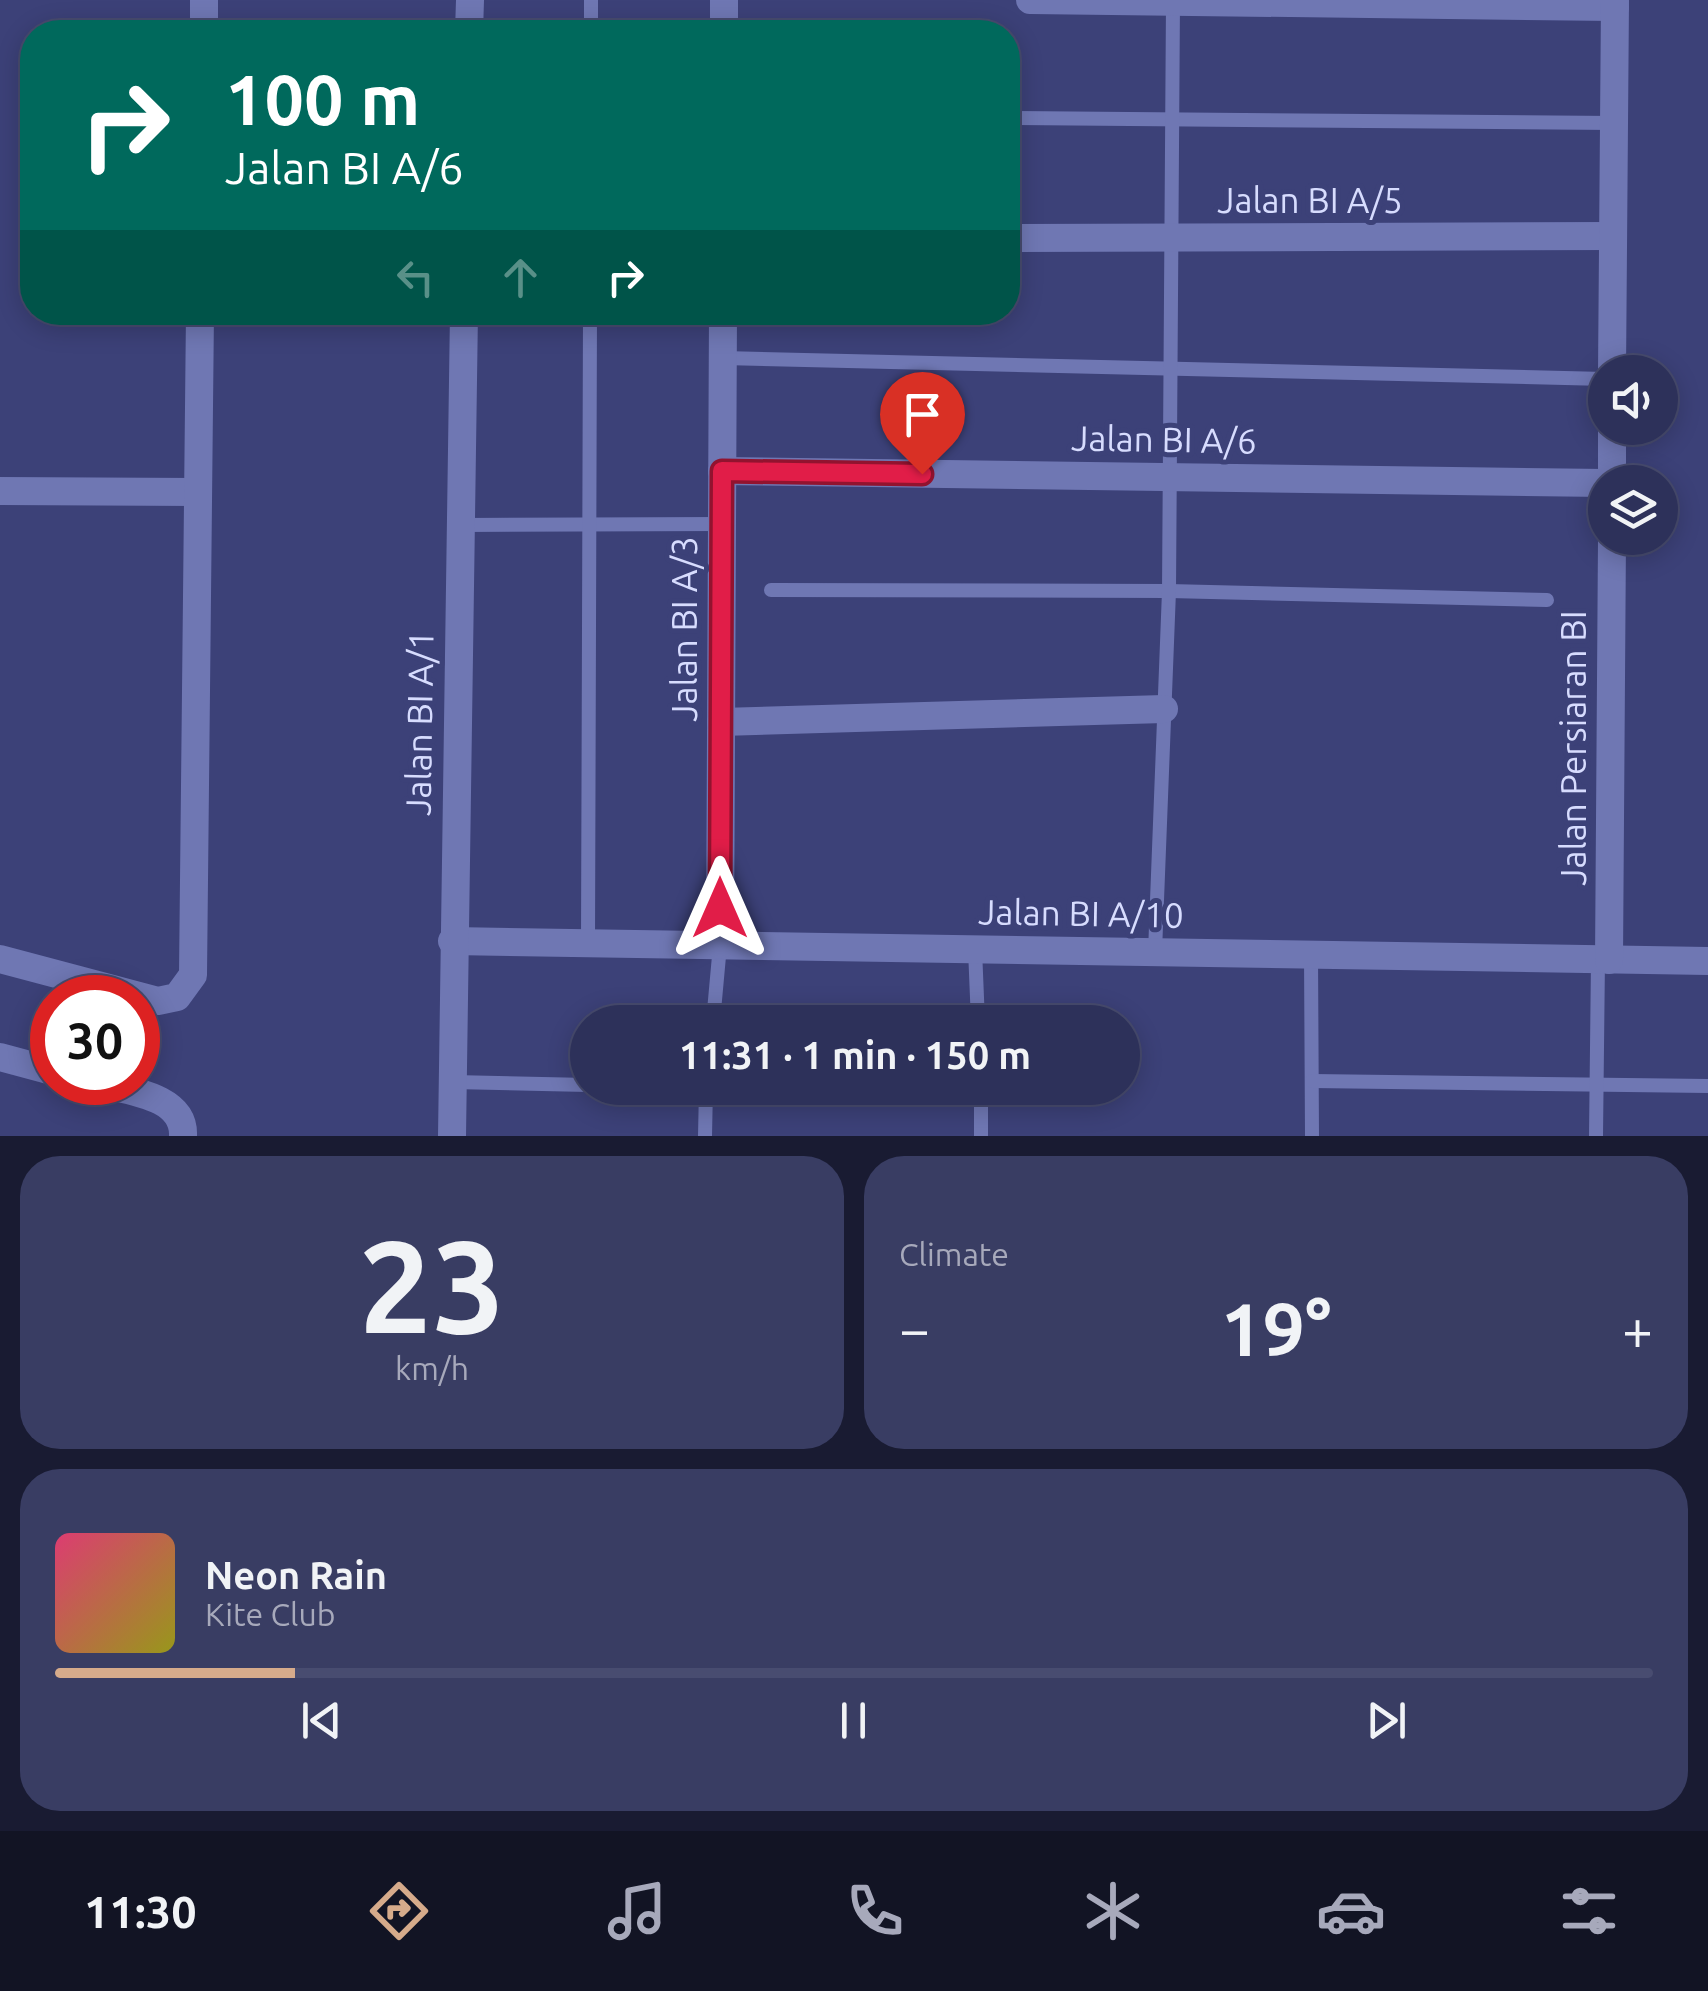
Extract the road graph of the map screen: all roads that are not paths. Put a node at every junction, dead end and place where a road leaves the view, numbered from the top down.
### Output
1 (1030, 0) edge
2 (1172, 1) edge
3 (1615, 4) edge
4 (1020, 118) edge
5 (1172, 119) junction
6 (1614, 123) junction
7 (1613, 236) junction
8 (1020, 238) edge
9 (1171, 238) junction
10 (200, 325) edge
11 (464, 325) edge
12 (590, 325) edge
13 (723, 325) edge
14 (1612, 355) edge
15 (722, 358) junction
16 (1170, 368) junction
17 (1588, 379) edge
18 (722, 471) junction
19 (1170, 476) junction
20 (1588, 483) edge
21 (0, 491) edge
22 (197, 492) junction
23 (722, 524) junction
24 (460, 525) junction
25 (589, 525) junction
26 (1612, 555) edge
27 (771, 590) dead end
28 (1168, 592) junction
29 (1547, 600) dead end
30 (1164, 708) junction
31 (721, 722) junction
32 (452, 941) junction
33 (588, 943) junction
34 (720, 945) junction
35 (975, 949) junction
36 (1155, 952) junction
37 (1311, 954) junction
38 (0, 959) edge
39 (1604, 959) junction
40 (1708, 961) edge
41 (715, 1005) edge
42 (977, 1005) edge
43 (0, 1057) edge
44 (30, 1065) edge
45 (1312, 1081) junction
46 (452, 1082) junction
47 (1597, 1084) junction
48 (570, 1085) edge
49 (1708, 1086) edge
50 (160, 1101) edge
51 (704, 1105) edge
52 (981, 1105) edge
53 (183, 1136) edge
54 (452, 1136) edge
55 (705, 1136) edge
56 (980, 1136) edge
57 (1312, 1136) edge
58 (1596, 1136) edge

1 - 2 street
2 - 3 street
2 - 5 lane
3 - 6 street
4 - 5 lane
5 - 6 lane
5 - 9 lane
6 - 7 street
7 - 9 street, Jalan BI A/5
7 - 14 street
8 - 9 street, Jalan BI A/5
9 - 16 lane
10 - 22 street
11 - 24 street, Jalan BI A/1
12 - 25 lane
13 - 15 street, Jalan BI A/3
15 - 16 lane
15 - 18 street, Jalan BI A/3
16 - 17 lane
16 - 19 lane
18 - 19 street, Jalan BI A/6
18 - 23 street, Jalan BI A/3
19 - 20 street, Jalan BI A/6
19 - 28 lane
21 - 22 street
22 - 38 street
23 - 25 lane
23 - 31 street, Jalan BI A/3
24 - 25 lane
24 - 32 street, Jalan BI A/1
25 - 33 lane
26 - 39 street, Jalan Persiaran BI
27 - 28 lane
28 - 29 lane
28 - 30 lane
30 - 31 street
30 - 36 lane
31 - 34 street, Jalan BI A/3
32 - 33 street, Jalan BI A/10
32 - 46 street, Jalan BI A/1
33 - 34 street, Jalan BI A/10
34 - 35 street, Jalan BI A/10
34 - 41 lane
35 - 36 street, Jalan BI A/10
35 - 42 lane
36 - 37 street, Jalan BI A/10
37 - 39 street, Jalan BI A/10
37 - 45 lane
39 - 40 street, Jalan BI A/10
39 - 47 lane
43 - 44 street
45 - 47 lane
45 - 57 lane
46 - 48 lane
46 - 54 street, Jalan BI A/1
47 - 49 lane
47 - 58 lane
50 - 53 street
51 - 55 lane
52 - 56 lane

